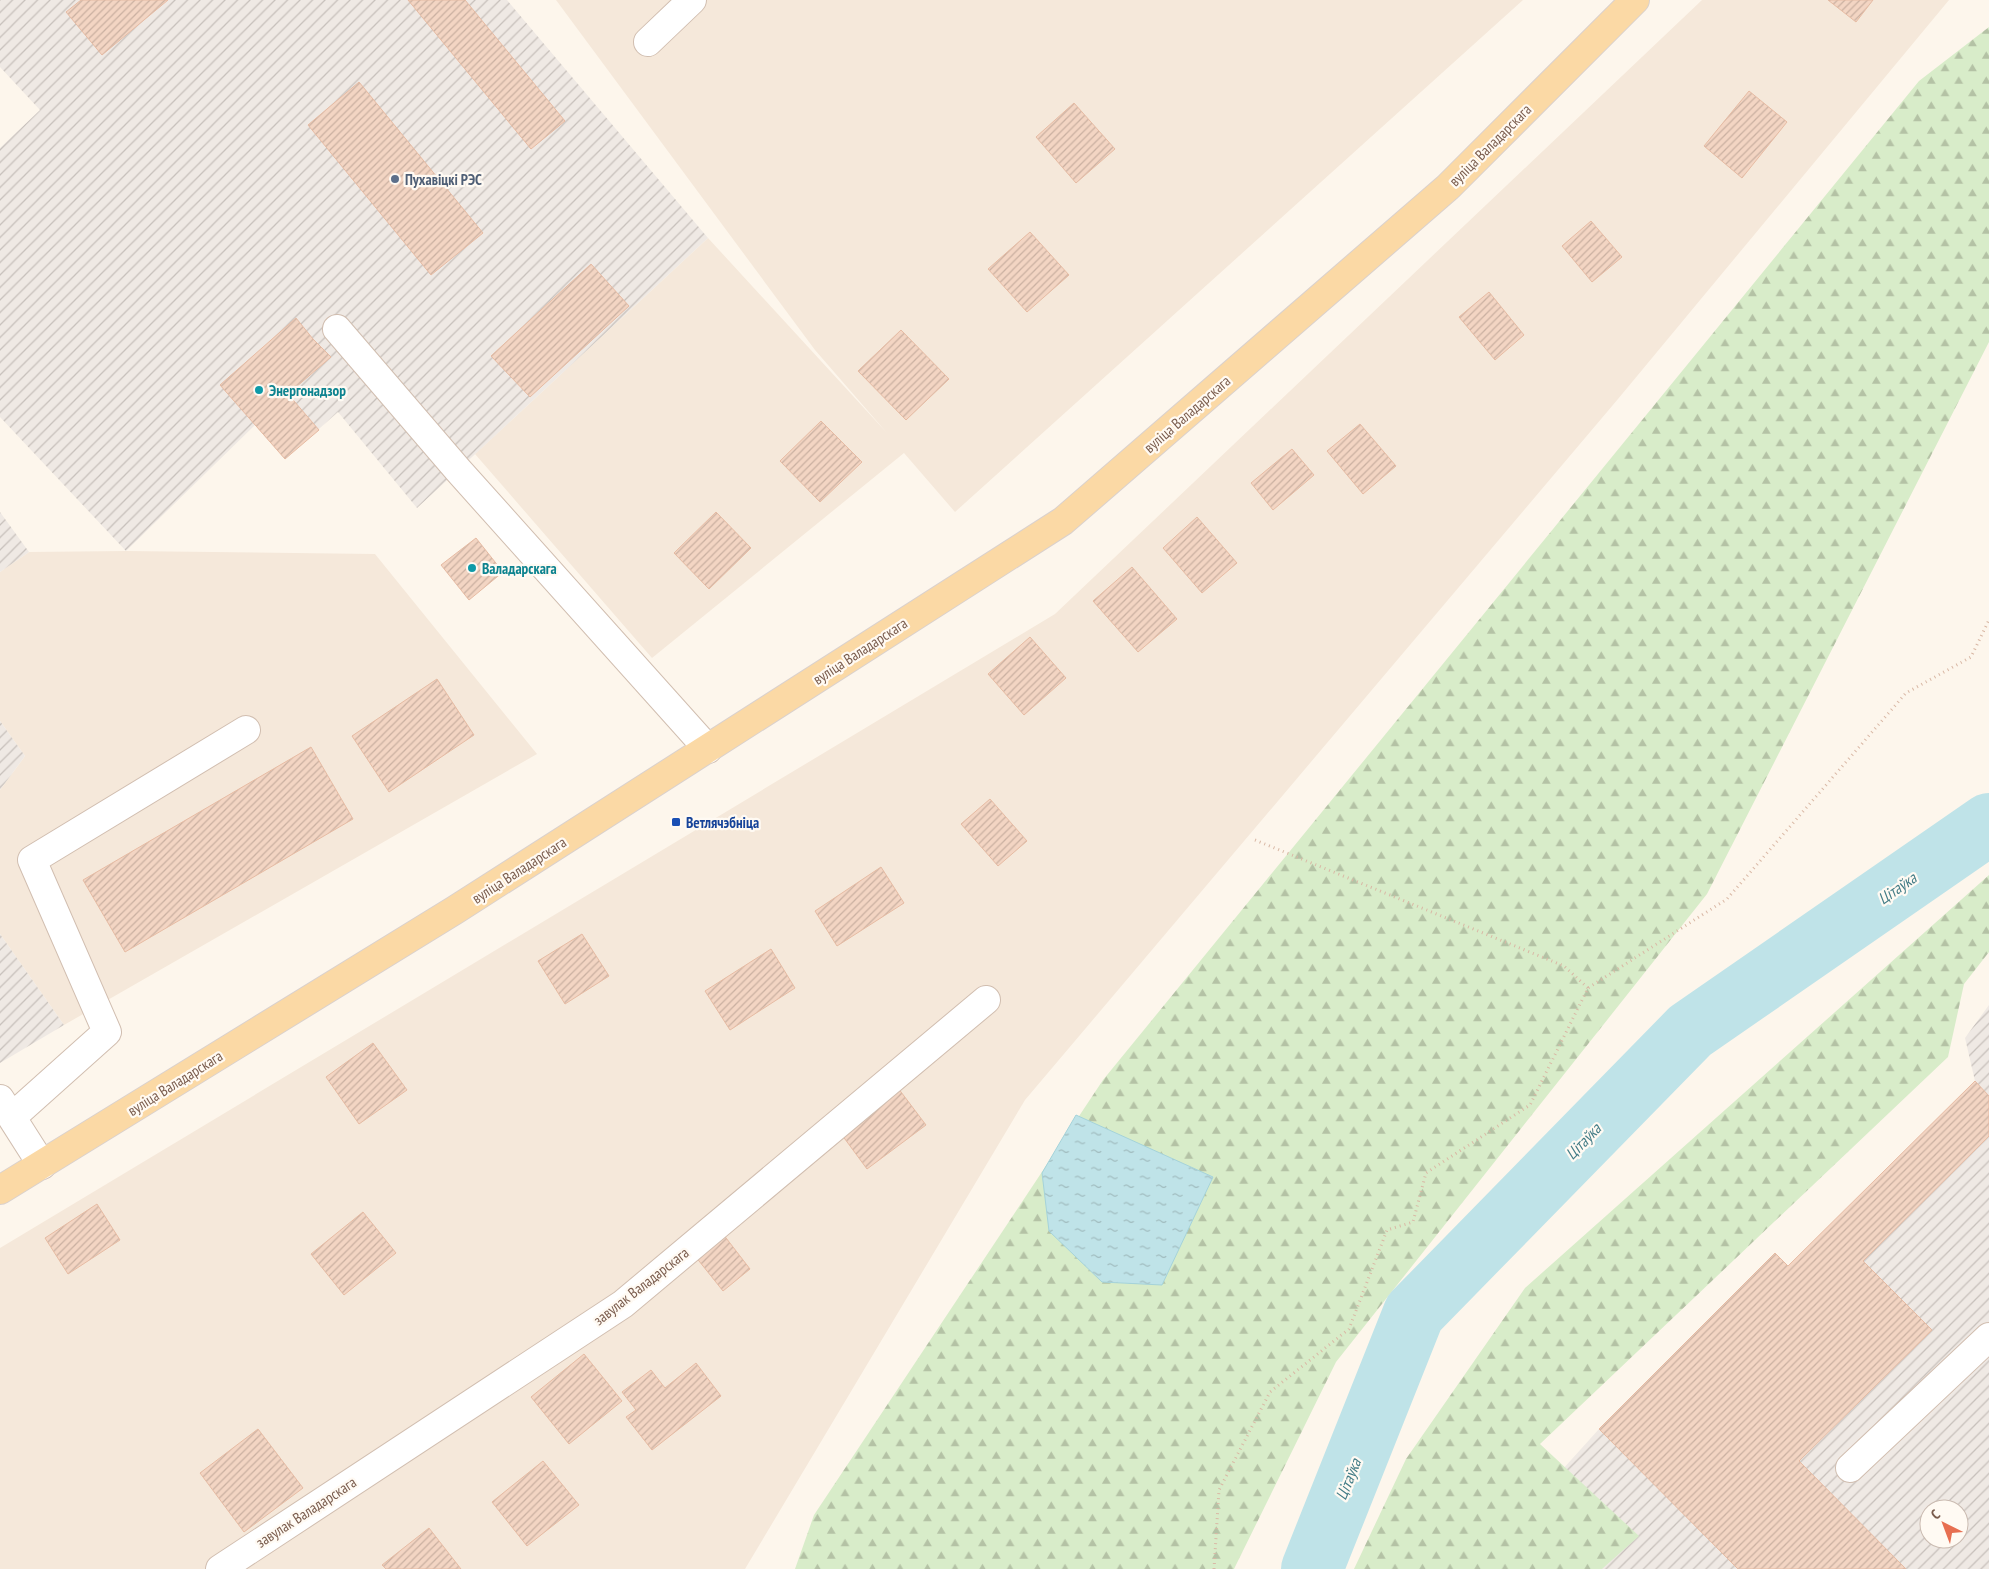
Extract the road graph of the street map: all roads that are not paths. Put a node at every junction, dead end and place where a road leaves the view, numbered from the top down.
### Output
1 (692, 0) edge
2 (1635, 0) edge
3 (648, 42) dead end
4 (337, 328) dead end
5 (246, 730) dead end
6 (708, 749) junction
7 (986, 1000) dead end
8 (6, 1108) edge
9 (42, 1165) junction
10 (0, 1190) edge
11 (1989, 1338) edge
12 (1850, 1468) dead end
13 (220, 1569) edge

1 - 3 street
2 - 6 main road, вуліца Валадарскага
4 - 6 street
5 - 8 street
6 - 9 main road, вуліца Валадарскага
7 - 13 street, завулак Валадарскага
8 - 9 street
9 - 10 main road, вуліца Валадарскага
11 - 12 street

